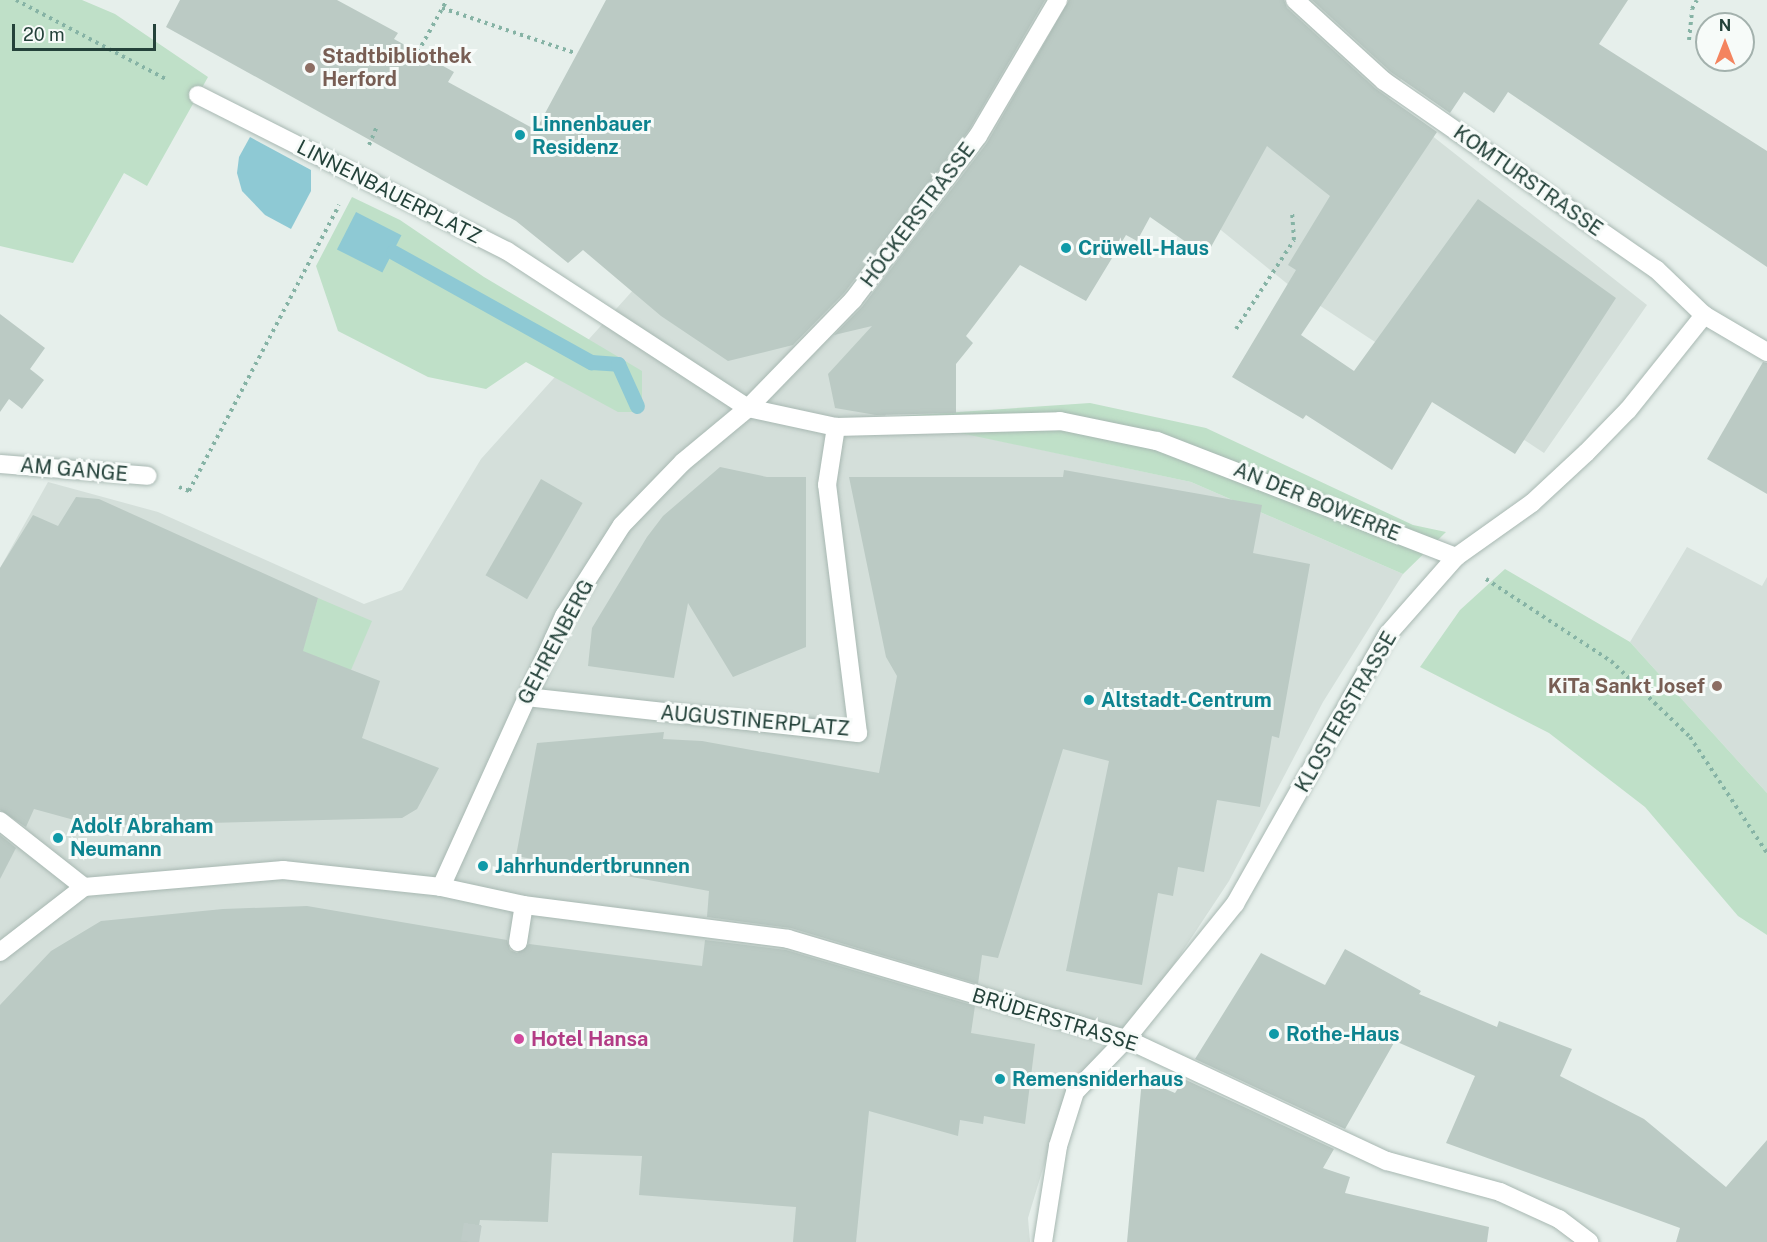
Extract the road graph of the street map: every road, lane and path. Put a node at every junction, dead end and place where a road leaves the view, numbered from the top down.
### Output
1 (16, 0) edge
2 (447, 0) edge
3 (1058, 0) edge
4 (1295, 0) edge
5 (1697, 0) edge
6 (442, 8) junction
7 (1689, 39) dead end
8 (418, 52) dead end
9 (575, 53) dead end
10 (198, 95) joint
11 (377, 126) dead end
12 (355, 174) junction
13 (1292, 213) dead end
14 (1704, 315) junction
15 (1236, 329) dead end
16 (1767, 352) edge
17 (748, 408) junction
18 (836, 427) junction
19 (0, 464) edge
20 (148, 476) joint
21 (1456, 557) junction
22 (526, 697) junction
23 (0, 821) edge
24 (1767, 853) edge
25 (84, 887) junction
26 (441, 887) junction
27 (524, 905) junction
28 (519, 942) dead end
29 (0, 952) edge
30 (1126, 1039) junction
31 (1043, 1242) edge
32 (1589, 1242) edge

1 - 10 path
2 - 6 path
3 - 17 street, HÖCKERSTRASSE
4 - 14 street, KOMTURSTRASSE
5 - 7 path
6 - 8 path
6 - 9 path
10 - 12 street, LINNENBAUERPLATZ
11 - 12 path
12 - 17 street, LINNENBAUERPLATZ
12 - 20 path
13 - 15 path
14 - 16 street, KOMTURSTRASSE
14 - 21 street, KLOSTERSTRASSE
17 - 18 street, AN DER BOWERRE
17 - 22 street, GEHRENBERG
18 - 21 street, AN DER BOWERRE
18 - 22 street, AUGUSTINERPLATZ
19 - 20 street, AM GANGE
21 - 24 path
21 - 30 street, KLOSTERSTRASSE
22 - 26 street, GEHRENBERG
23 - 25 street
25 - 26 street
25 - 29 street
26 - 27 street
27 - 28 street
27 - 30 street, BRÜDERSTRASSE
30 - 31 street, KLOSTERSTRASSE
30 - 32 street, BRÜDERSTRASSE

